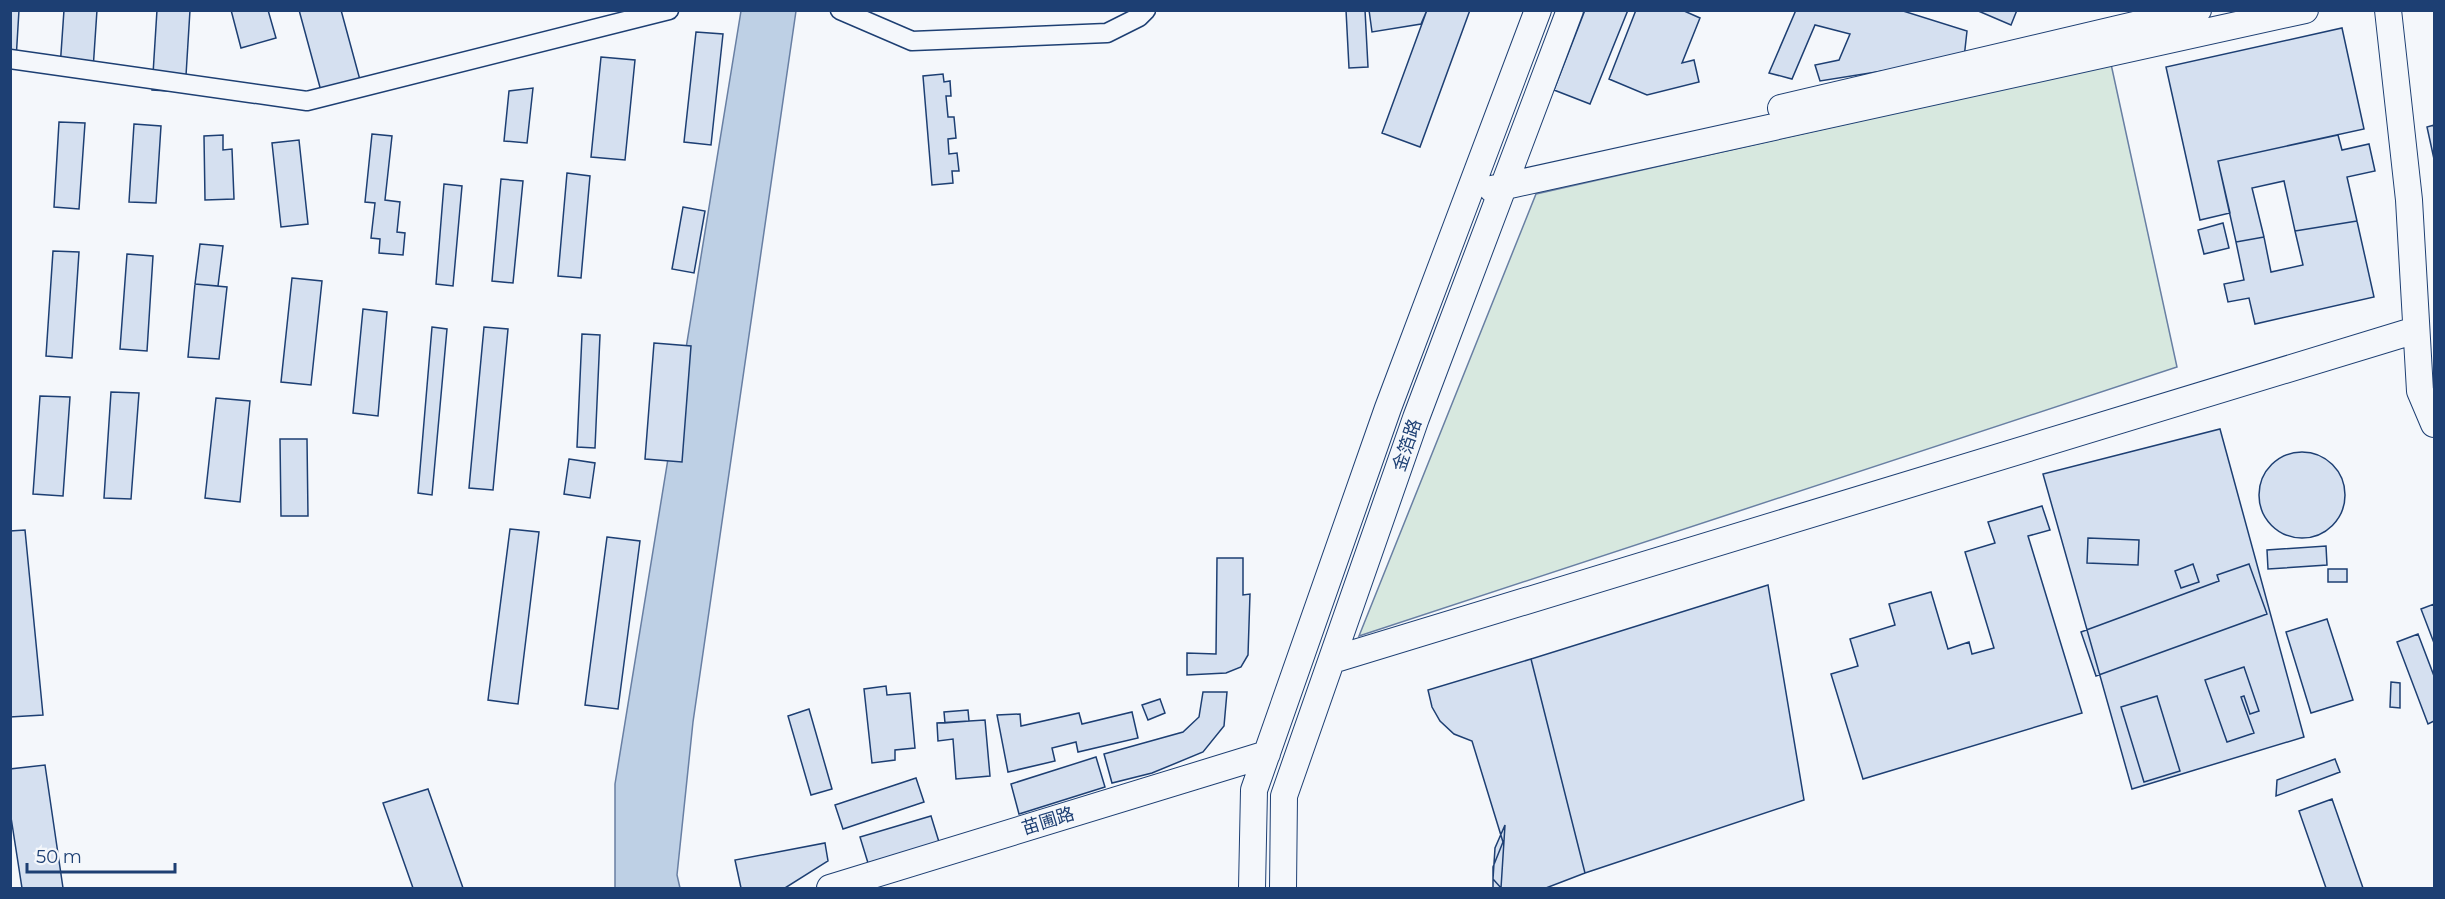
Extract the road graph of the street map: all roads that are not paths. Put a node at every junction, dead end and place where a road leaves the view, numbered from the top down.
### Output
1 (669, 10) edge
2 (840, 10) edge
3 (1146, 10) edge
4 (1538, 10) edge
5 (1570, 10) edge
6 (2198, 10) edge
7 (2305, 10) edge
8 (2388, 10) edge
9 (10, 59) edge
10 (1507, 179) junction
11 (1471, 187) junction
12 (2416, 330) junction
13 (2434, 424) edge
14 (1332, 660) junction
15 (1267, 754) junction
16 (830, 888) edge
17 (1252, 888) edge
18 (1282, 888) edge

1 - 9 street
2 - 3 street
4 - 11 street, 金箔路
5 - 10 street, 金箔路
6 - 10 street
7 - 10 street
8 - 12 street
10 - 11 street
10 - 14 street, 金箔路
11 - 15 street, 金箔路
12 - 13 street
12 - 14 street
14 - 18 street, 金箔路
15 - 16 street, 苗圃路
15 - 17 street, 金箔路

